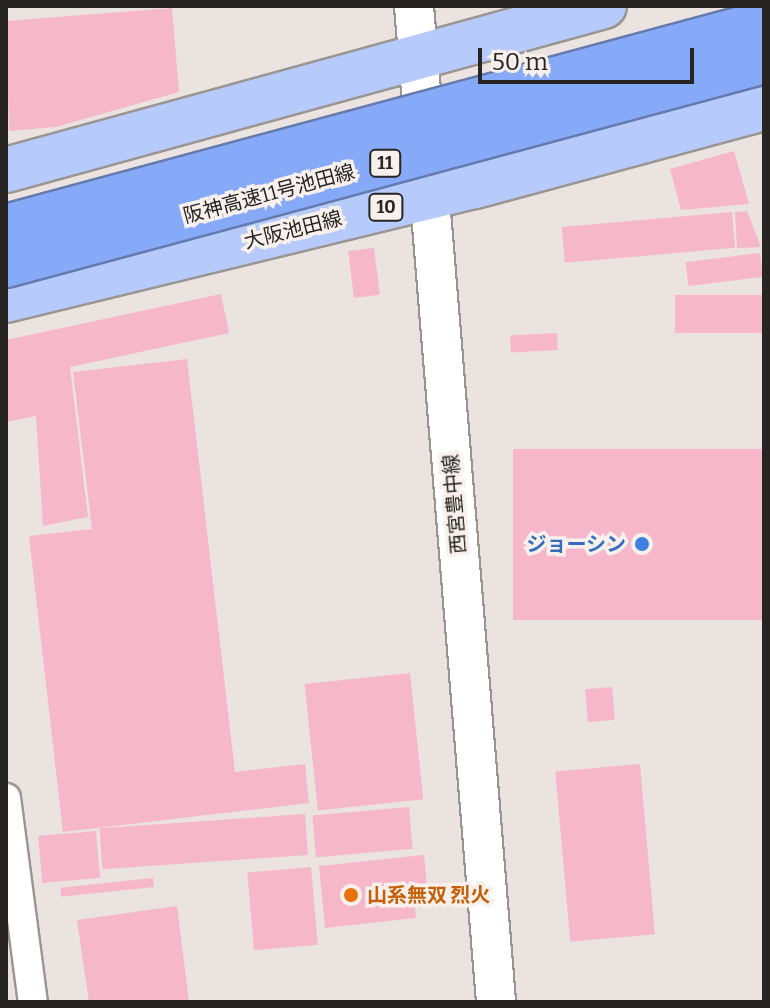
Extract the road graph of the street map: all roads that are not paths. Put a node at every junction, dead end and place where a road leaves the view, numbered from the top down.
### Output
1 (414, 6) edge
2 (604, 6) edge
3 (764, 23) edge
4 (418, 56) junction
5 (764, 61) edge
6 (764, 108) edge
7 (6, 170) edge
8 (430, 196) junction
9 (6, 227) edge
10 (6, 265) edge
11 (6, 300) edge
12 (6, 798) edge
13 (33, 1002) edge
14 (496, 1002) edge

1 - 4 main road, 西宮豊中線
2 - 4 main road
3 - 9 highway, 阪神高速11号池田線 / 11, bridge
4 - 7 main road
4 - 8 main road, 西宮豊中線
5 - 10 highway, 阪神高速11号池田線 / 11, bridge
6 - 8 main road, 大阪池田線 / 10
8 - 11 main road, 大阪池田線 / 10
8 - 14 main road, 西宮豊中線
12 - 13 street

